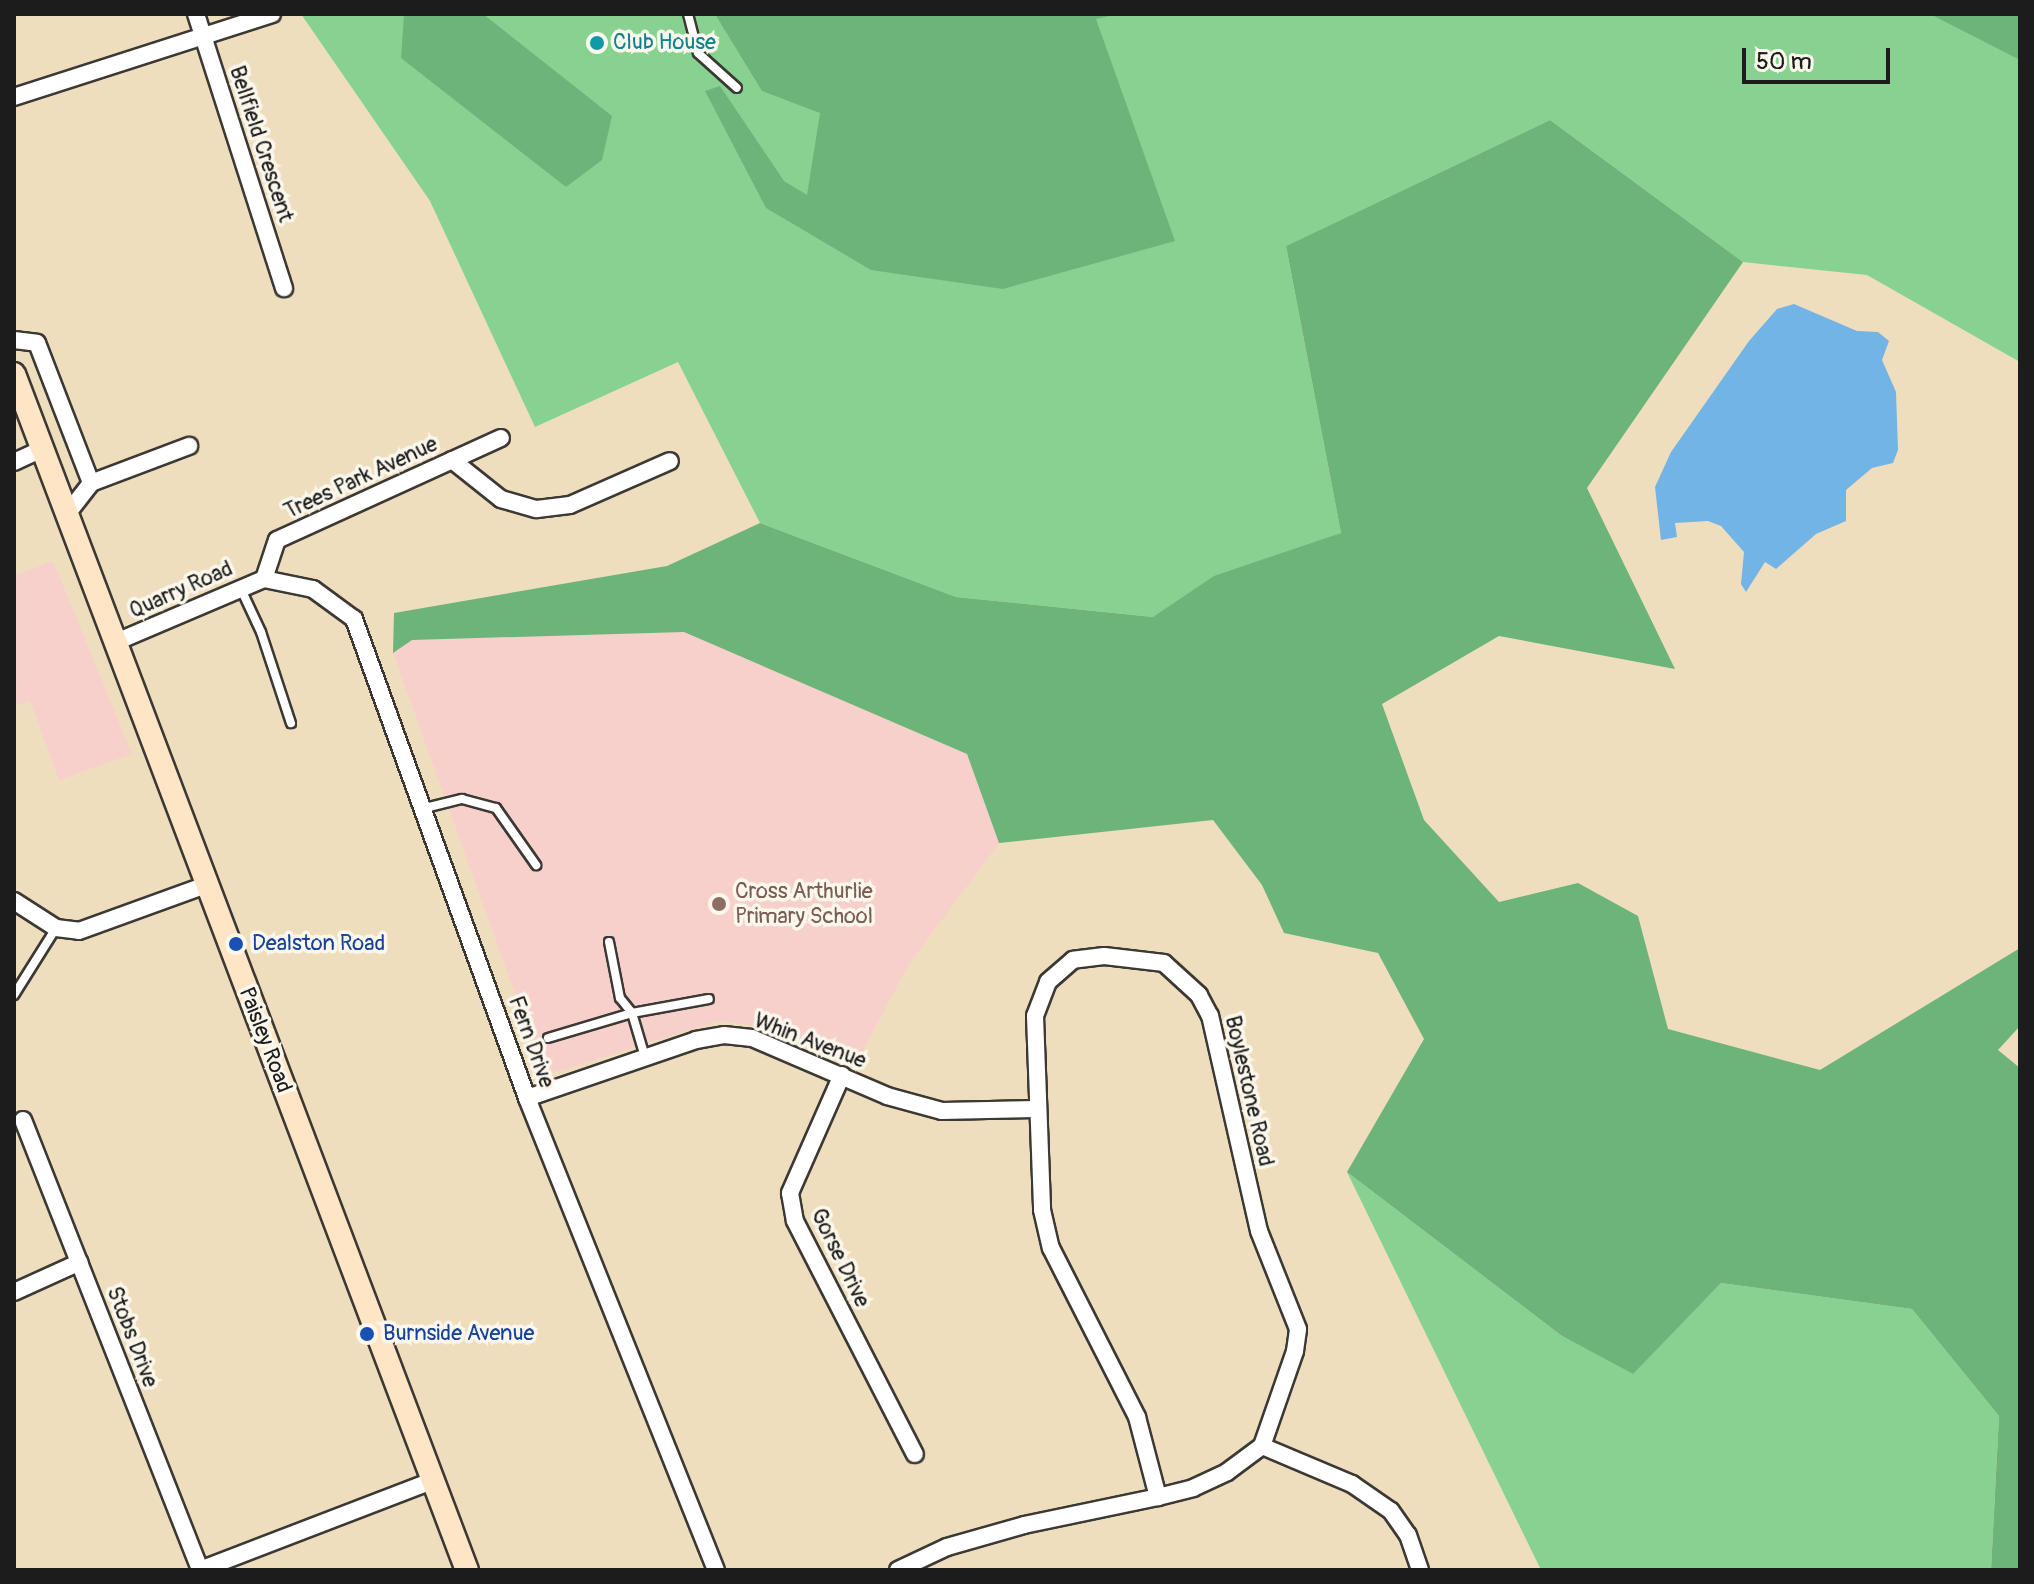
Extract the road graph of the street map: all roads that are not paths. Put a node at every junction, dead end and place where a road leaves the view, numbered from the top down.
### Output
1 (196, 14) edge
2 (272, 14) edge
3 (688, 14) edge
4 (203, 35) junction
5 (737, 88) dead end
6 (14, 97) edge
7 (284, 288) dead end
8 (14, 340) edge
9 (14, 374) edge
10 (501, 438) dead end
11 (189, 446) dead end
12 (42, 449) junction
13 (452, 460) junction
14 (670, 461) dead end
15 (14, 462) edge
16 (91, 483) junction
17 (67, 514) junction
18 (264, 579) junction
19 (240, 587) junction
20 (116, 642) junction
21 (291, 723) dead end
22 (425, 808) junction
23 (536, 865) dead end
24 (206, 885) junction
25 (14, 901) edge
26 (56, 928) junction
27 (609, 942) dead end
28 (14, 995) edge
29 (709, 999) dead end
30 (632, 1013) junction
31 (548, 1038) dead end
32 (645, 1057) junction
33 (842, 1075) junction
34 (527, 1098) junction
35 (1035, 1109) junction
36 (23, 1120) dead end
37 (80, 1262) junction
38 (14, 1292) edge
39 (1262, 1446) junction
40 (915, 1454) dead end
41 (434, 1480) junction
42 (1158, 1497) junction
43 (928, 1564) edge
44 (200, 1570) edge
45 (467, 1570) edge
46 (716, 1570) edge
47 (898, 1570) edge
48 (1420, 1570) edge

1 - 4 street, Bellfield Crescent
2 - 4 street
3 - 5 lane
4 - 6 street
4 - 7 street, Bellfield Crescent
8 - 16 street
9 - 12 main road, Paisley Road
10 - 13 street, Trees Park Avenue
11 - 16 street
12 - 15 street
12 - 17 main road, Paisley Road
13 - 14 street
13 - 18 street, Trees Park Avenue
16 - 17 street
17 - 20 main road, Paisley Road
18 - 19 street, Quarry Road
18 - 22 street, Fern Drive
19 - 20 street, Quarry Road
19 - 21 lane
20 - 24 main road, Paisley Road
22 - 23 lane
22 - 34 street, Fern Drive
24 - 26 street
24 - 41 main road, Paisley Road
25 - 26 street
26 - 28 lane
27 - 30 lane
29 - 30 lane
30 - 31 lane
30 - 32 lane
32 - 33 street, Whin Avenue
32 - 34 street, Whin Avenue
33 - 35 street, Whin Avenue
33 - 40 street, Gorse Drive
34 - 46 street, Fern Drive
35 - 39 street, Boylestone Road
35 - 42 street, Boylestone Road
36 - 37 street, Stobs Drive
37 - 38 street
37 - 44 street, Stobs Drive
39 - 42 street
39 - 48 street
41 - 44 street
41 - 45 main road, Paisley Road
42 - 43 street
43 - 47 street

